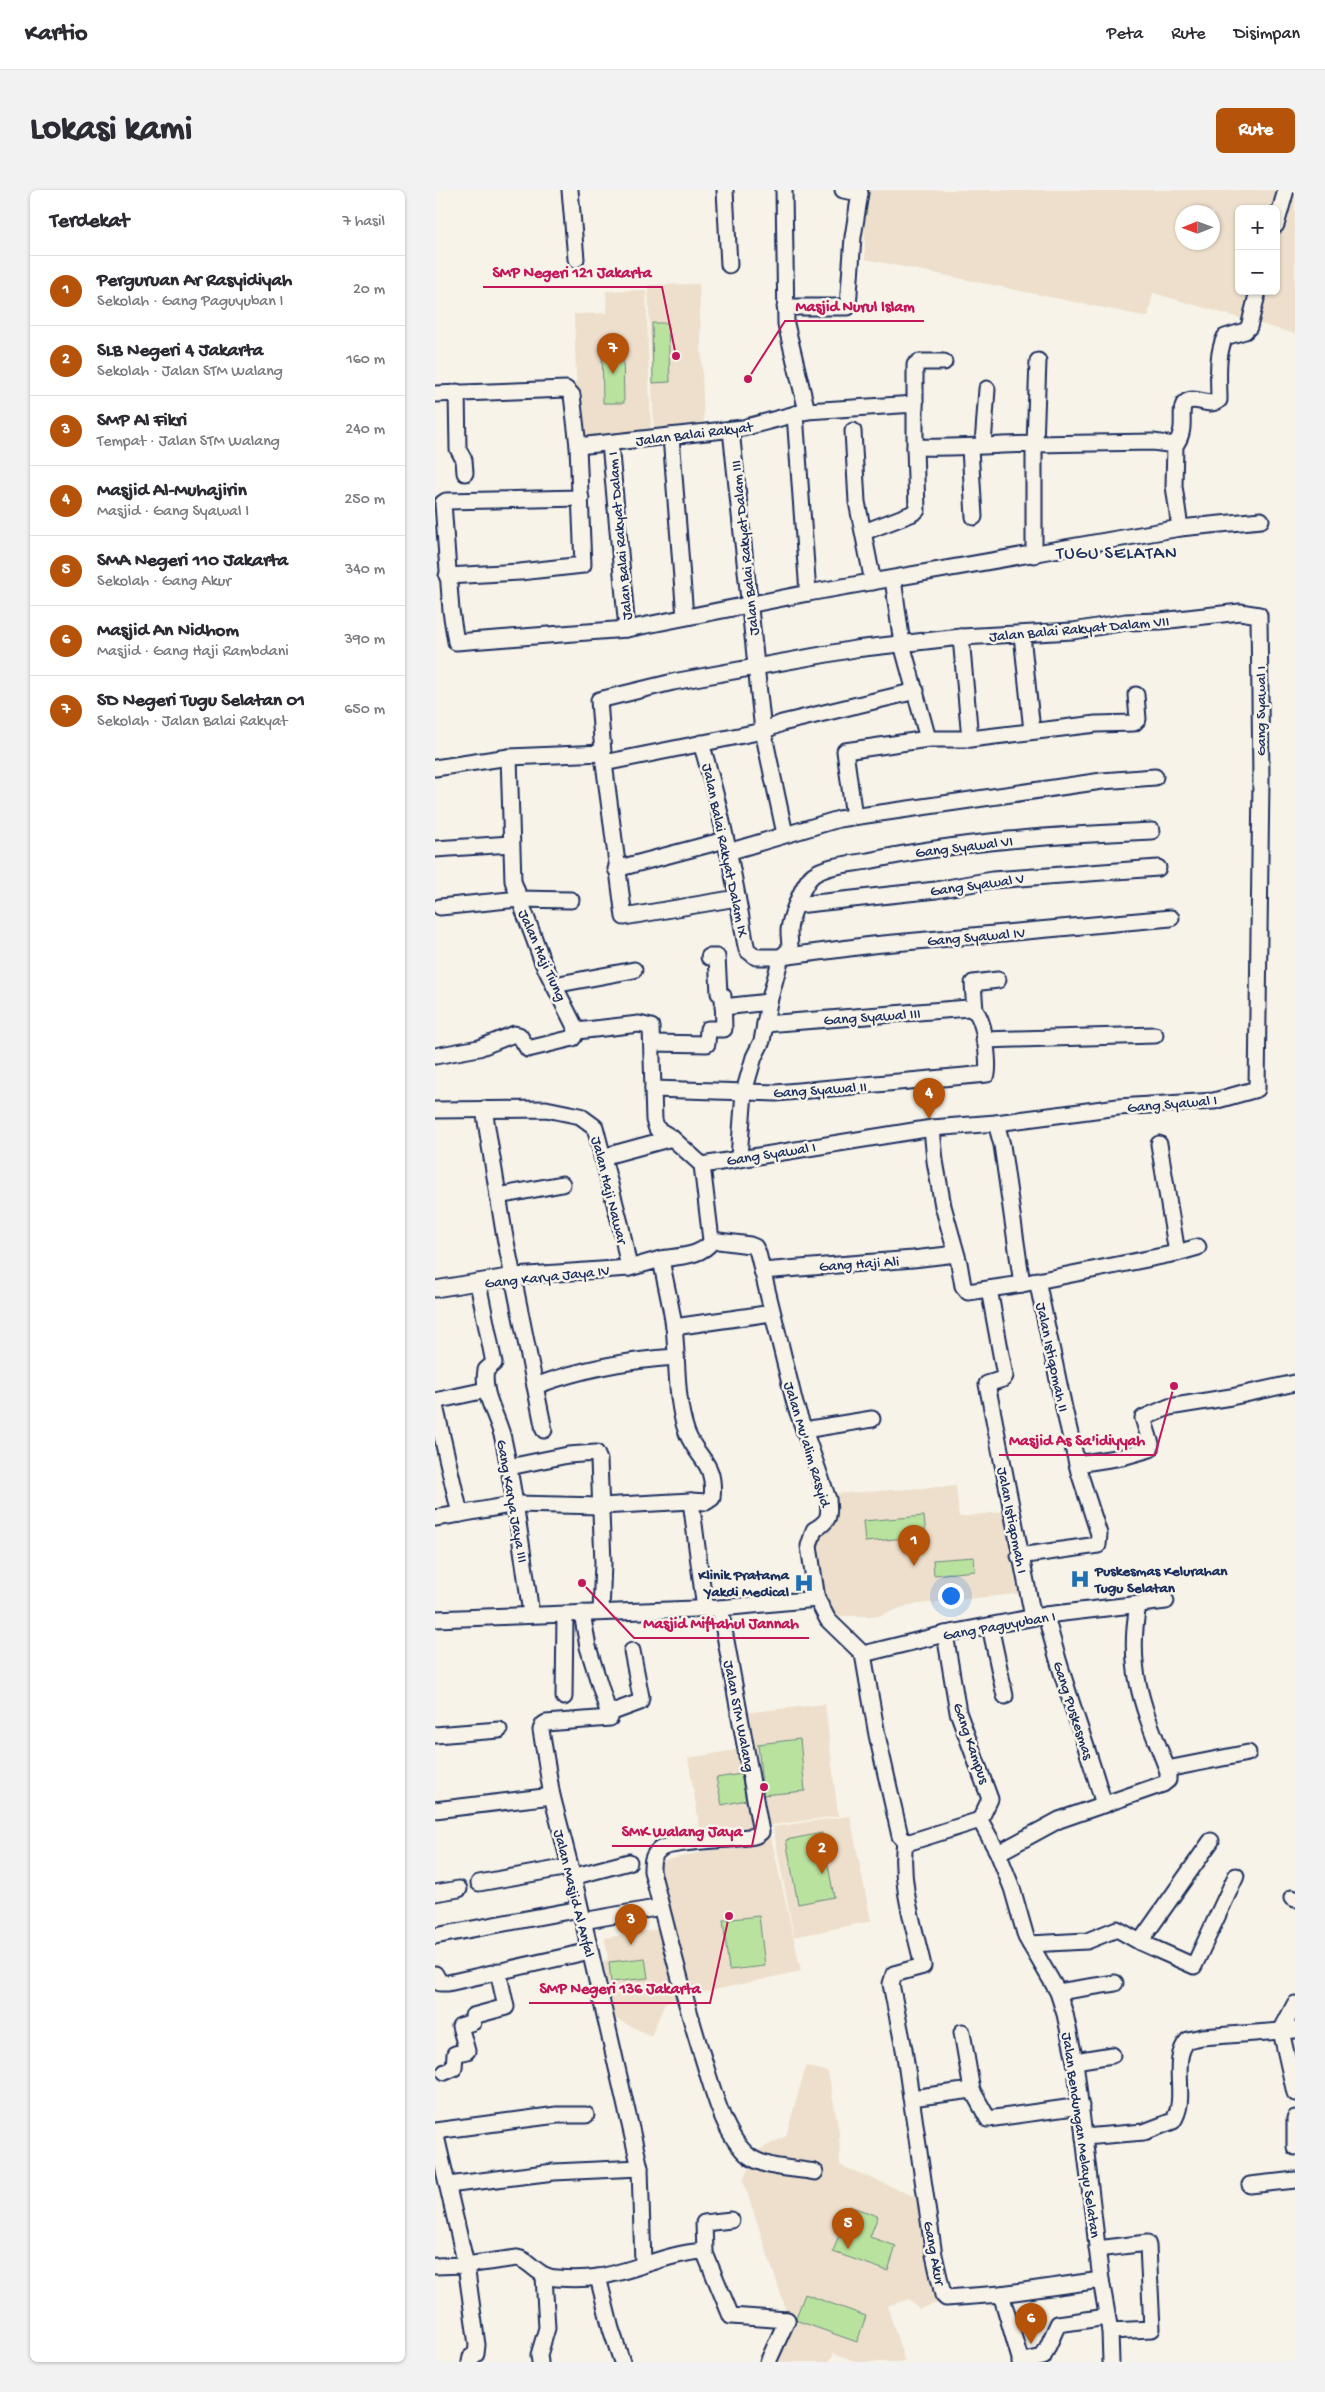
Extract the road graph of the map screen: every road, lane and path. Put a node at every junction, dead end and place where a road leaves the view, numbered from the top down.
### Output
1 (570, 190) edge
2 (725, 190) edge
3 (784, 190) edge
4 (843, 190) edge
5 (1286, 190) edge
6 (1280, 211) edge
7 (577, 259) dead end
8 (729, 266) dead end
9 (1257, 295) edge
10 (785, 306) junction
11 (1038, 361) dead end
12 (943, 362) dead end
13 (987, 389) dead end
14 (457, 392) junction
15 (435, 394) edge
16 (915, 404) junction
17 (801, 413) junction
18 (731, 430) junction
19 (853, 431) dead end
20 (671, 436) junction
21 (610, 443) junction
22 (1034, 444) junction
23 (1175, 444) junction
24 (578, 446) junction
25 (915, 447) junction
26 (977, 447) junction
27 (465, 473) dead end
28 (581, 498) junction
29 (974, 517) dead end
30 (1261, 520) dead end
31 (1181, 528) junction
32 (863, 532) junction
33 (1034, 555) junction
34 (447, 576) junction
35 (893, 579) junction
36 (873, 582) junction
37 (808, 593) junction
38 (749, 606) junction
39 (1256, 613) joint
40 (685, 617) junction
41 (627, 628) junction
42 (1022, 635) junction
43 (961, 637) junction
44 (902, 644) junction
45 (756, 667) junction
46 (916, 691) junction
47 (1137, 694) dead end
48 (763, 731) junction
49 (1032, 731) junction
50 (928, 739) junction
51 (970, 739) junction
52 (701, 743) junction
53 (509, 757) junction
54 (603, 758) junction
55 (435, 768) edge
56 (1155, 777) dead end
57 (854, 817) junction
58 (1152, 831) dead end
59 (785, 834) junction
60 (511, 844) junction
61 (726, 846) junction
62 (435, 848) edge
63 (1158, 868) dead end
64 (617, 869) junction
65 (737, 898) junction
66 (518, 900) junction
67 (571, 900) dead end
68 (797, 905) junction
69 (440, 907) dead end
70 (1171, 918) dead end
71 (709, 957) dead end
72 (781, 957) junction
73 (634, 970) dead end
74 (998, 980) dead end
75 (554, 985) junction
76 (769, 1002) junction
77 (723, 1007) junction
78 (976, 1013) junction
79 (765, 1024) junction
80 (577, 1031) junction
81 (1155, 1035) dead end
82 (984, 1040) junction
83 (652, 1044) junction
84 (435, 1056) edge
85 (653, 1089) junction
86 (744, 1092) junction
87 (484, 1109) junction
88 (435, 1110) edge
89 (996, 1123) junction
90 (933, 1128) junction
91 (672, 1138) junction
92 (1159, 1144) dead end
93 (602, 1157) junction
94 (739, 1157) junction
95 (702, 1165) junction
96 (562, 1184) dead end
97 (498, 1196) junction
98 (712, 1241) junction
99 (1198, 1247) dead end
100 (1177, 1252) junction
101 (956, 1254) junction
102 (661, 1259) junction
103 (629, 1268) junction
104 (762, 1271) junction
105 (514, 1276) junction
106 (1029, 1282) junction
107 (478, 1283) junction
108 (435, 1289) edge
109 (989, 1289) junction
110 (772, 1313) junction
111 (673, 1326) junction
112 (676, 1357) junction
113 (1295, 1383) edge
114 (535, 1386) junction
115 (486, 1390) junction
116 (435, 1401) edge
117 (435, 1406) edge
118 (872, 1419) dead end
119 (544, 1430) dead end
120 (803, 1430) junction
121 (1077, 1464) junction
122 (509, 1467) junction
123 (691, 1501) junction
124 (516, 1504) junction
125 (601, 1506) junction
126 (460, 1514) junction
127 (435, 1518) edge
128 (1019, 1556) junction
129 (817, 1599) junction
130 (1165, 1601) dead end
131 (1138, 1605) junction
132 (713, 1608) junction
133 (601, 1612) junction
134 (582, 1613) junction
135 (531, 1614) junction
136 (565, 1614) junction
137 (1039, 1616) junction
138 (435, 1619) edge
139 (991, 1626) junction
140 (945, 1634) junction
141 (632, 1651) dead end
142 (863, 1654) junction
143 (1005, 1696) dead end
144 (564, 1698) dead end
145 (609, 1713) junction
146 (499, 1730) dead end
147 (435, 1736) edge
148 (1248, 1753) dead end
149 (1167, 1769) junction
150 (552, 1796) junction
151 (1104, 1805) junction
152 (435, 1810) edge
153 (980, 1820) junction
154 (905, 1841) junction
155 (1211, 1841) dead end
156 (998, 1853) junction
157 (629, 1862) dead end
158 (570, 1872) junction
159 (1236, 1876) dead end
160 (479, 1883) dead end
161 (459, 1889) dead end
162 (435, 1893) edge
163 (661, 1907) junction
164 (582, 1915) junction
165 (435, 1936) edge
166 (1140, 1942) junction
167 (1030, 1944) junction
168 (590, 1951) junction
169 (498, 1971) junction
170 (435, 1974) edge
171 (1115, 1983) dead end
172 (1058, 1992) junction
173 (1295, 2004) edge
174 (1288, 2031) edge
175 (962, 2032) dead end
176 (1112, 2055) dead end
177 (1075, 2061) junction
178 (445, 2072) dead end
179 (972, 2090) junction
180 (1295, 2091) edge
181 (911, 2098) junction
182 (1081, 2106) junction
183 (586, 2115) dead end
184 (1295, 2118) edge
185 (435, 2131) edge
186 (1084, 2136) junction
187 (1295, 2147) edge
188 (640, 2168) junction
189 (815, 2172) dead end
190 (1295, 2180) edge
191 (448, 2184) junction
192 (1250, 2184) dead end
193 (731, 2220) dead end
194 (1097, 2248) junction
195 (705, 2252) junction
196 (643, 2264) junction
197 (466, 2265) junction
198 (435, 2266) edge
199 (544, 2276) junction
200 (598, 2277) junction
201 (1101, 2280) junction
202 (1001, 2294) junction
203 (1109, 2324) junction
204 (470, 2362) edge
205 (540, 2362) edge
206 (622, 2362) edge
207 (768, 2362) edge
208 (1020, 2362) edge
209 (1111, 2362) edge

1 - 7 street
2 - 8 street
3 - 10 street
4 - 10 street
5 - 6 street
9 - 23 street
10 - 17 street
11 - 22 street
12 - 16 street
13 - 26 street
14 - 15 street
14 - 24 street
14 - 27 street
16 - 17 street, Jalan Balai Rakyat
16 - 25 street
17 - 18 street, Jalan Balai Rakyat
17 - 37 street
18 - 20 street, Jalan Balai Rakyat
18 - 38 street, Jalan Balai Rakyat Dalam III
19 - 32 street
20 - 21 street, Jalan Balai Rakyat
20 - 40 street
21 - 24 street, Jalan Balai Rakyat
21 - 41 street, Jalan Balai Rakyat Dalam I
22 - 23 street
22 - 26 street
22 - 33 street
23 - 31 street
24 - 28 street
25 - 26 street
25 - 32 street
26 - 29 street
28 - 34 street
28 - 34 street
30 - 31 street
31 - 33 street
32 - 36 street
33 - 35 street
34 - 41 street
35 - 36 street
35 - 44 street
36 - 37 street
37 - 38 street
38 - 40 street
38 - 45 street, Jalan Balai Rakyat Dalam III
39 - 42 street, Jalan Balai Rakyat Dalam VII
39 - 89 street, Gang Syawal I
40 - 41 street
42 - 43 street, Jalan Balai Rakyat Dalam VII
42 - 49 street
43 - 44 street, Jalan Balai Rakyat Dalam VII
43 - 51 street
44 - 45 street, Jalan Balai Rakyat Dalam VII
44 - 46 street
45 - 48 street, Jalan Balai Rakyat Dalam III
45 - 54 street, Jalan Balai Rakyat Dalam VII
46 - 48 street
46 - 50 street
47 - 49 street
48 - 52 street
48 - 59 street, Jalan Balai Rakyat Dalam III
49 - 51 street
50 - 51 street
50 - 57 street
52 - 54 street
52 - 61 street, Jalan Balai Rakyat Dalam IX
53 - 54 street
53 - 55 street
53 - 60 street, Jalan Haji Tiung
54 - 64 street
56 - 57 street
57 - 59 street
58 - 68 street, Gang Syawal VI
59 - 61 street
60 - 62 street
60 - 66 street, Jalan Haji Tiung
61 - 64 street
61 - 65 street, Jalan Balai Rakyat Dalam IX
63 - 68 street, Gang Syawal V
64 - 65 street
65 - 72 street, Jalan Balai Rakyat Dalam IX
66 - 67 street
66 - 69 street
66 - 75 street, Jalan Haji Tiung
68 - 72 street, Gang Syawal VI
70 - 72 street, Gang Syawal IV
71 - 77 street
72 - 76 street
73 - 75 street
74 - 78 street
75 - 80 street, Jalan Haji Tiung
76 - 77 street
76 - 79 street
77 - 83 street
78 - 79 street, Gang Syawal III
78 - 82 street
79 - 86 street
80 - 83 street
80 - 84 street
81 - 82 street
82 - 86 street, Gang Syawal II
83 - 85 street
85 - 86 street, Gang Syawal II
85 - 91 street
86 - 94 street
87 - 88 street, Jalan Haji Nawar
87 - 93 street, Jalan Haji Nawar
87 - 97 street
89 - 90 street, Gang Syawal I
89 - 106 street, Jalan Istiqomah II
90 - 94 street, Gang Syawal I
90 - 101 street
91 - 93 street
91 - 95 street
92 - 100 street
93 - 103 street, Jalan Haji Nawar
94 - 95 street, Gang Syawal I
95 - 98 street
96 - 97 street
97 - 105 street
98 - 102 street, Gang Karya Jaya IV
98 - 104 street
99 - 100 street
100 - 106 street
101 - 104 street, Gang Haji Ali
101 - 109 street
102 - 103 street, Gang Karya Jaya IV
102 - 111 street
103 - 105 street, Gang Karya Jaya IV
104 - 110 street
105 - 107 street, Gang Karya Jaya IV
105 - 114 street
106 - 109 street
106 - 121 street, Jalan Istiqomah II
107 - 108 street, Gang Karya Jaya IV
107 - 115 street
109 - 128 street, Jalan Istiqomah I
110 - 111 street
110 - 120 street, Jalan Mu'alim Rasyid
111 - 112 street
112 - 114 street
112 - 123 street
113 - 121 street
114 - 119 street
115 - 116 street
115 - 122 street, Gang Karya Jaya III
117 - 126 street
118 - 120 street
120 - 129 street, Jalan Mu'alim Rasyid
121 - 128 street, Jalan Istiqomah II
122 - 124 street, Gang Karya Jaya III
122 - 125 street
123 - 125 street
123 - 132 street
124 - 125 street
124 - 126 street
124 - 135 street, Gang Karya Jaya III
125 - 133 street
126 - 127 street
128 - 137 street, Jalan Istiqomah I
129 - 132 street
129 - 142 street
130 - 131 street, Gang Paguyuban I
131 - 137 street, Gang Paguyuban I
131 - 149 street
132 - 133 street
132 - 163 street, Jalan STM Walang
133 - 134 street
134 - 136 street
134 - 145 street
135 - 136 street
135 - 138 street
136 - 144 street
137 - 139 street, Gang Paguyuban I
137 - 151 street, Gang Puskesmas
139 - 140 street, Gang Paguyuban I
139 - 143 street
140 - 142 street, Gang Paguyuban I
140 - 153 street, Gang Kampus
141 - 145 street
142 - 154 street
145 - 150 street, Jalan Masjid Al Anfal
146 - 147 street
148 - 149 street
149 - 151 street
150 - 152 street
150 - 158 street, Jalan Masjid Al Anfal
151 - 156 street
153 - 154 street
153 - 156 street, Jalan Bendungan Melayu Selatan
154 - 181 street
155 - 166 street
156 - 167 street, Jalan Bendungan Melayu Selatan
157 - 158 street
158 - 160 street
158 - 164 street, Jalan Masjid Al Anfal
159 - 166 street
161 - 162 street
163 - 164 street
163 - 189 street, Jalan STM Walang
164 - 165 street
164 - 168 street, Jalan Masjid Al Anfal
166 - 167 street
167 - 172 street, Jalan Bendungan Melayu Selatan
168 - 169 street
168 - 188 street, Jalan Masjid Al Anfal
169 - 170 street
169 - 178 street
171 - 172 street
172 - 177 street, Jalan Bendungan Melayu Selatan
173 - 174 street
174 - 180 street
174 - 186 street
175 - 179 street
176 - 177 street
177 - 182 street, Jalan Bendungan Melayu Selatan
179 - 181 street
179 - 182 street
181 - 202 street, Gang Akur
182 - 186 street, Jalan Bendungan Melayu Selatan
183 - 185 street
184 - 187 street
185 - 191 street
186 - 194 street, Jalan Bendungan Melayu Selatan
188 - 191 street
188 - 196 street, Jalan Masjid Al Anfal
190 - 192 street
191 - 197 street
193 - 195 street
194 - 201 street, Jalan Bendungan Melayu Selatan
194 - 203 street
195 - 196 street
195 - 207 street
196 - 200 street
197 - 198 street
197 - 199 street
197 - 204 street
199 - 200 street
199 - 205 street
200 - 206 street
201 - 202 street, Gang Akur
201 - 203 street, Jalan Bendungan Melayu Selatan
202 - 208 street
203 - 208 street
203 - 209 street, Jalan Bendungan Melayu Selatan

